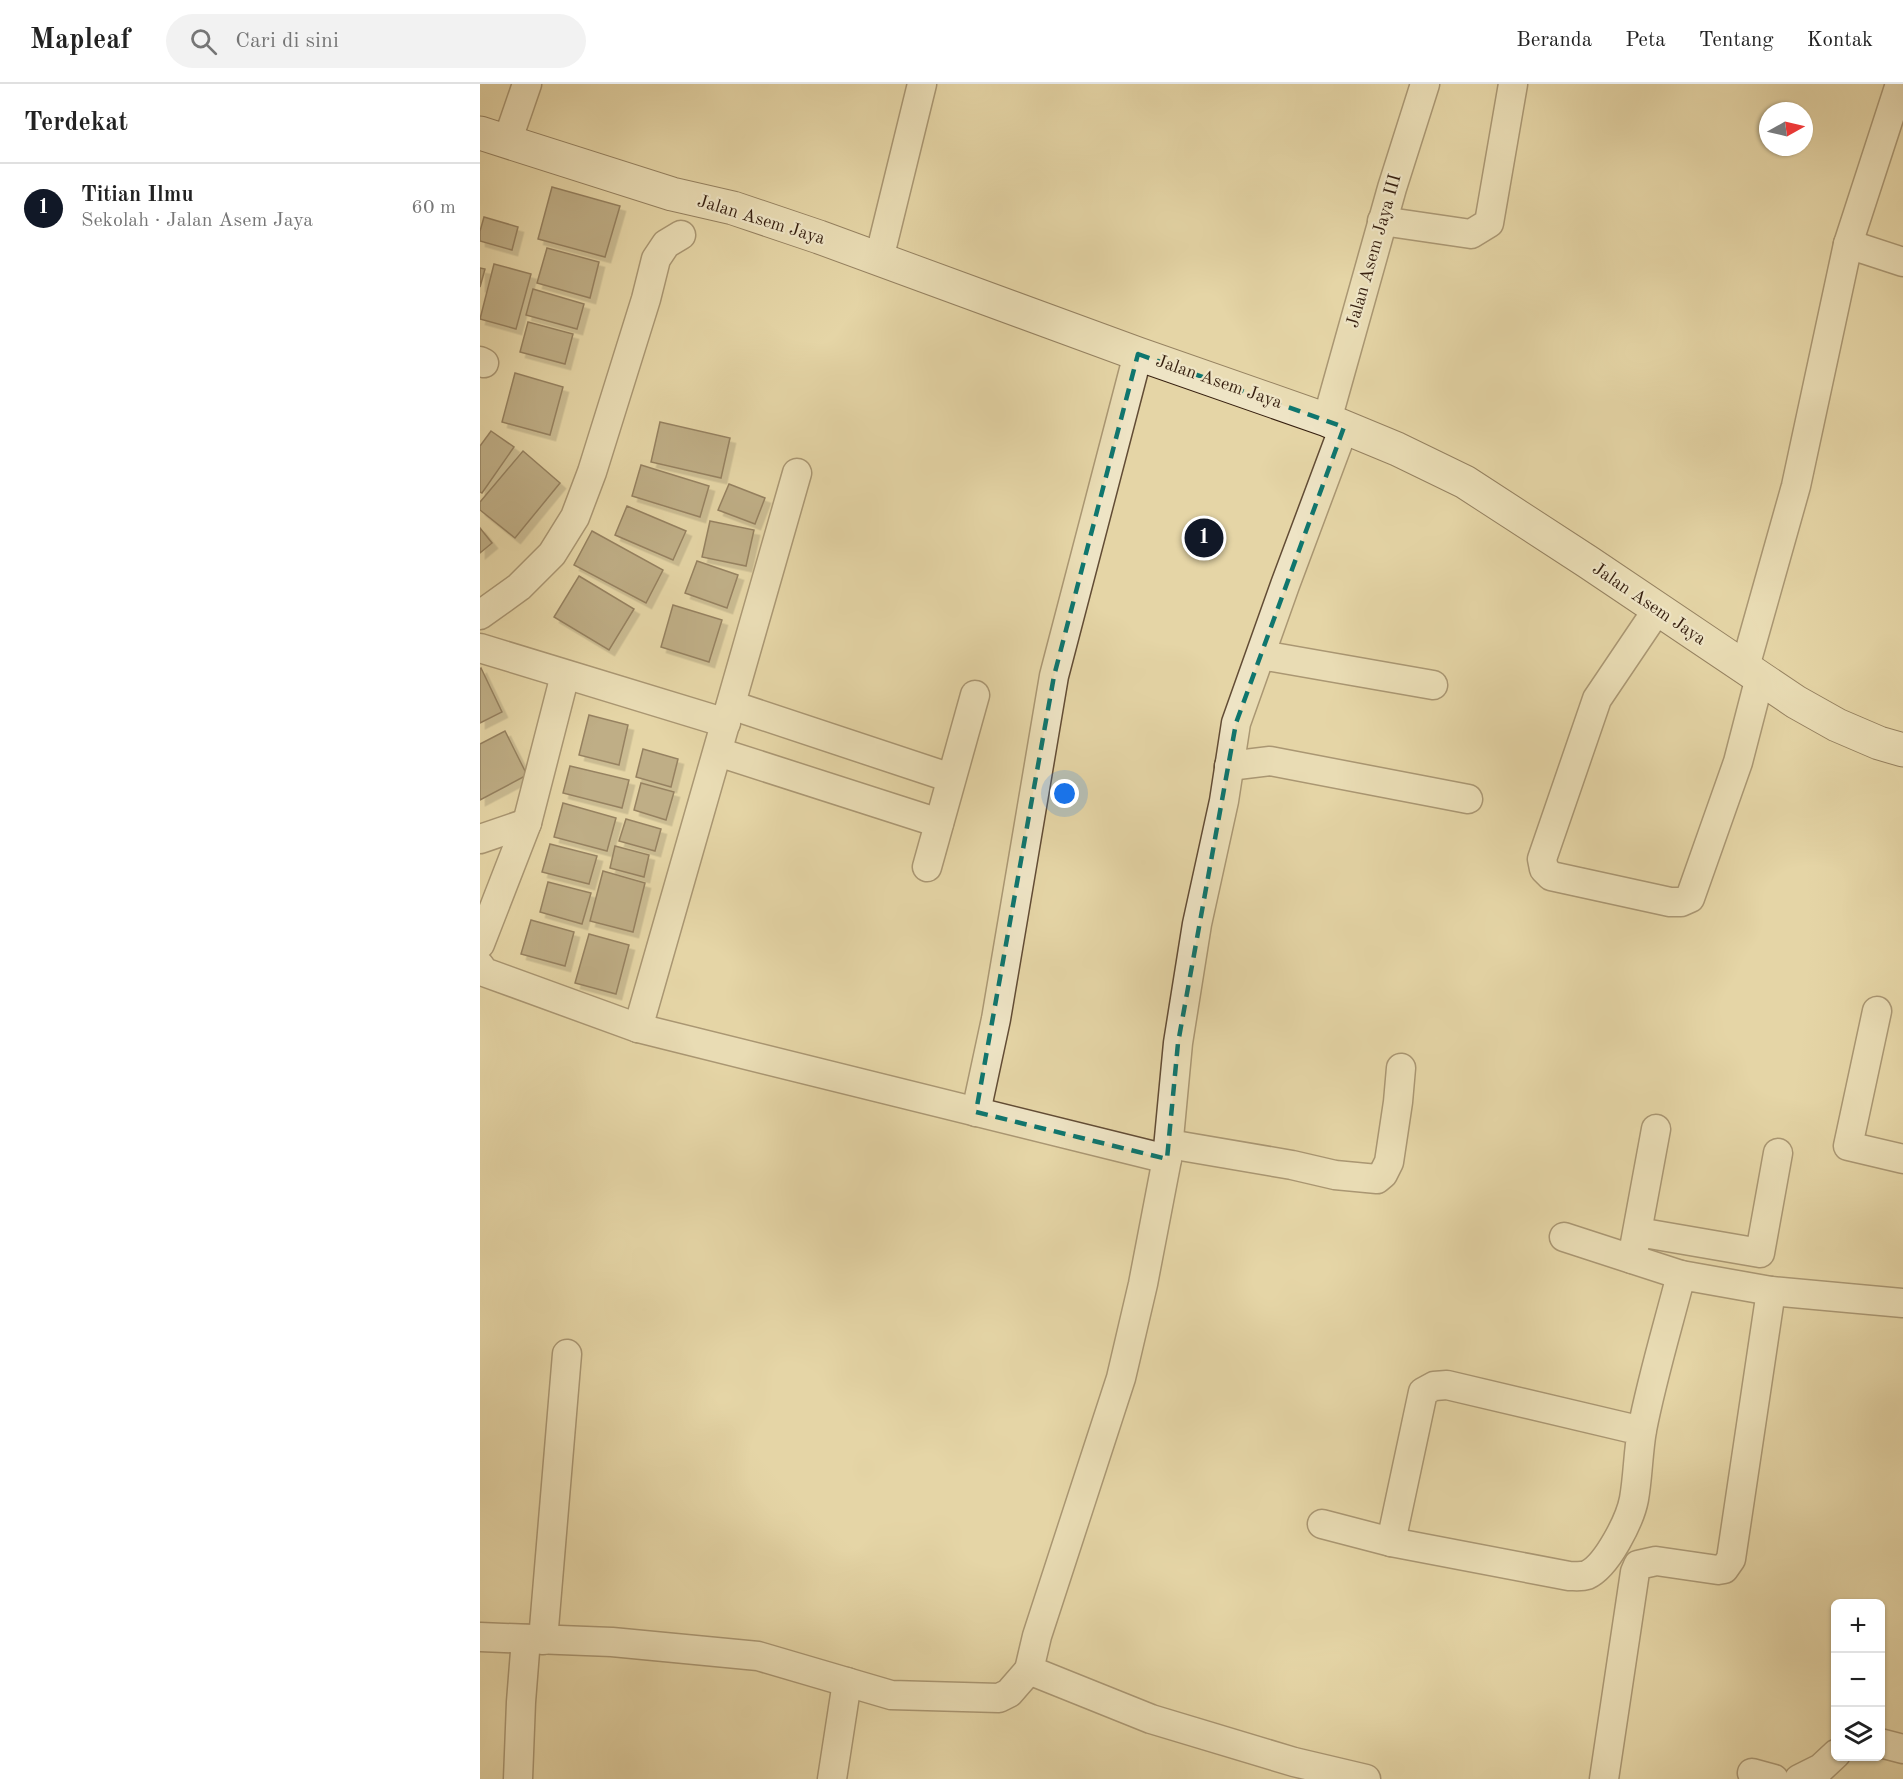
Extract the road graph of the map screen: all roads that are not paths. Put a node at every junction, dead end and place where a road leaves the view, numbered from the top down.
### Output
1 (527, 84) edge
2 (922, 84) edge
3 (1425, 84) edge
4 (1513, 84) edge
5 (1900, 84) edge
6 (493, 138) edge
7 (1382, 221) junction
8 (681, 235) dead end
9 (1848, 244) junction
10 (879, 259) junction
11 (1903, 262) edge
12 (1138, 354) junction
13 (1335, 423) junction
14 (797, 473) dead end
15 (1657, 610) junction
16 (480, 615) edge
17 (480, 648) edge
18 (1261, 655) junction
19 (1752, 672) junction
20 (566, 675) junction
21 (1433, 685) dead end
22 (975, 695) dead end
23 (729, 714) junction
24 (1903, 750) edge
25 (718, 752) junction
26 (1229, 766) junction
27 (951, 778) junction
28 (1468, 799) dead end
29 (526, 823) junction
30 (939, 823) junction
31 (480, 839) edge
32 (927, 867) dead end
33 (480, 944) edge
34 (480, 966) edge
35 (1877, 1011) dead end
36 (638, 1028) junction
37 (1401, 1068) dead end
38 (976, 1112) junction
39 (1656, 1129) dead end
40 (1168, 1151) junction
41 (1778, 1153) dead end
42 (1903, 1159) edge
43 (1564, 1237) dead end
44 (1635, 1245) junction
45 (1681, 1275) junction
46 (1771, 1291) junction
47 (1903, 1303) edge
48 (567, 1354) dead end
49 (1642, 1431) junction
50 (1322, 1524) dead end
51 (1391, 1542) junction
52 (480, 1637) edge
53 (535, 1640) junction
54 (1029, 1670) junction
55 (847, 1682) junction
56 (1885, 1744) edge
57 (1903, 1749) edge
58 (1831, 1759) edge
59 (518, 1779) edge
60 (832, 1779) edge
61 (1366, 1779) edge
62 (1604, 1779) edge
63 (1799, 1779) edge

1 - 6 street
2 - 10 street
3 - 7 street, Jalan Asem Jaya III
4 - 7 street
5 - 9 street
6 - 10 main road, Jalan Asem Jaya
7 - 13 street, Jalan Asem Jaya III
8 - 16 street
9 - 11 street
9 - 19 street
10 - 12 main road, Jalan Asem Jaya
12 - 13 main road, Jalan Asem Jaya
12 - 38 street
13 - 15 main road, Jalan Asem Jaya
13 - 18 street, Jalan Asem Jaya III
14 - 23 street
15 - 19 main road, Jalan Asem Jaya
15 - 19 street
17 - 20 street
18 - 21 street
18 - 26 street, Jalan Asem Jaya III
19 - 24 main road, Jalan Asem Jaya
20 - 23 street
20 - 29 street
22 - 27 street
23 - 25 street
23 - 27 street
25 - 30 street
25 - 36 street
26 - 28 street
26 - 40 street, Jalan Asem Jaya III
27 - 30 street
29 - 31 street
29 - 33 street
30 - 32 street
34 - 36 street
35 - 42 street
36 - 38 street
37 - 40 street
38 - 40 street
39 - 44 street
40 - 54 street, Jalan Asem Jaya III
41 - 44 street
43 - 44 street
44 - 45 street
45 - 46 street
45 - 49 street
46 - 47 street
46 - 62 street
48 - 53 street
49 - 51 street
49 - 51 street
50 - 51 street
52 - 53 street
53 - 55 street
53 - 59 street
54 - 55 street
54 - 61 street
55 - 60 street
56 - 57 street
58 - 63 street

